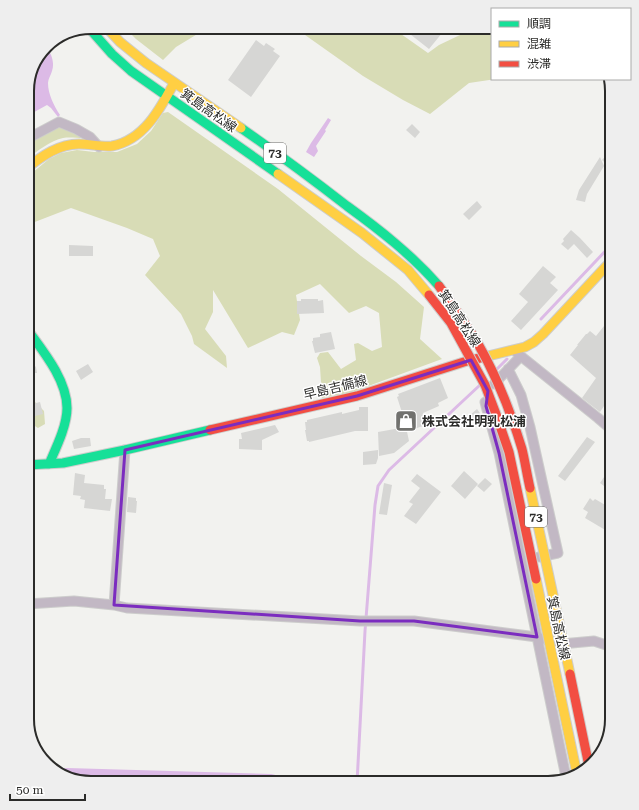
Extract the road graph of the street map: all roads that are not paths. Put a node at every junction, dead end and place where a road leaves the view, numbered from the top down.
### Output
1 (94, 34) edge
2 (111, 34) edge
3 (174, 83) junction
4 (167, 97) junction
5 (34, 135) edge
6 (99, 147) junction
7 (34, 162) edge
8 (605, 268) edge
9 (34, 340) edge
10 (512, 350) junction
11 (520, 357) junction
12 (508, 369) junction
13 (605, 424) edge
14 (124, 450) junction
15 (49, 464) junction
16 (34, 465) edge
17 (521, 560) junction
18 (34, 604) edge
19 (114, 605) junction
20 (537, 637) junction
21 (605, 645) edge
22 (588, 760) edge
23 (564, 764) junction
24 (576, 768) edge
25 (575, 769) edge
26 (565, 773) edge

1 - 4 main road, 箕島高松線 / 73
2 - 3 main road, 箕島高松線 / 73
3 - 4 main road
3 - 22 main road, 箕島高松線 / 73, bridge
4 - 6 main road
4 - 24 main road, 箕島高松線 / 73, bridge
5 - 6 street
6 - 7 main road
8 - 10 main road, 早島吉備線
9 - 15 main road
10 - 11 street
10 - 14 main road, 早島吉備線
11 - 12 street
11 - 13 street
12 - 17 street
12 - 17 street
14 - 15 main road, 早島吉備線
14 - 19 street
15 - 16 main road, 早島吉備線
17 - 20 street
18 - 19 street
19 - 20 street
20 - 21 street
20 - 23 street
23 - 25 street
23 - 26 street

